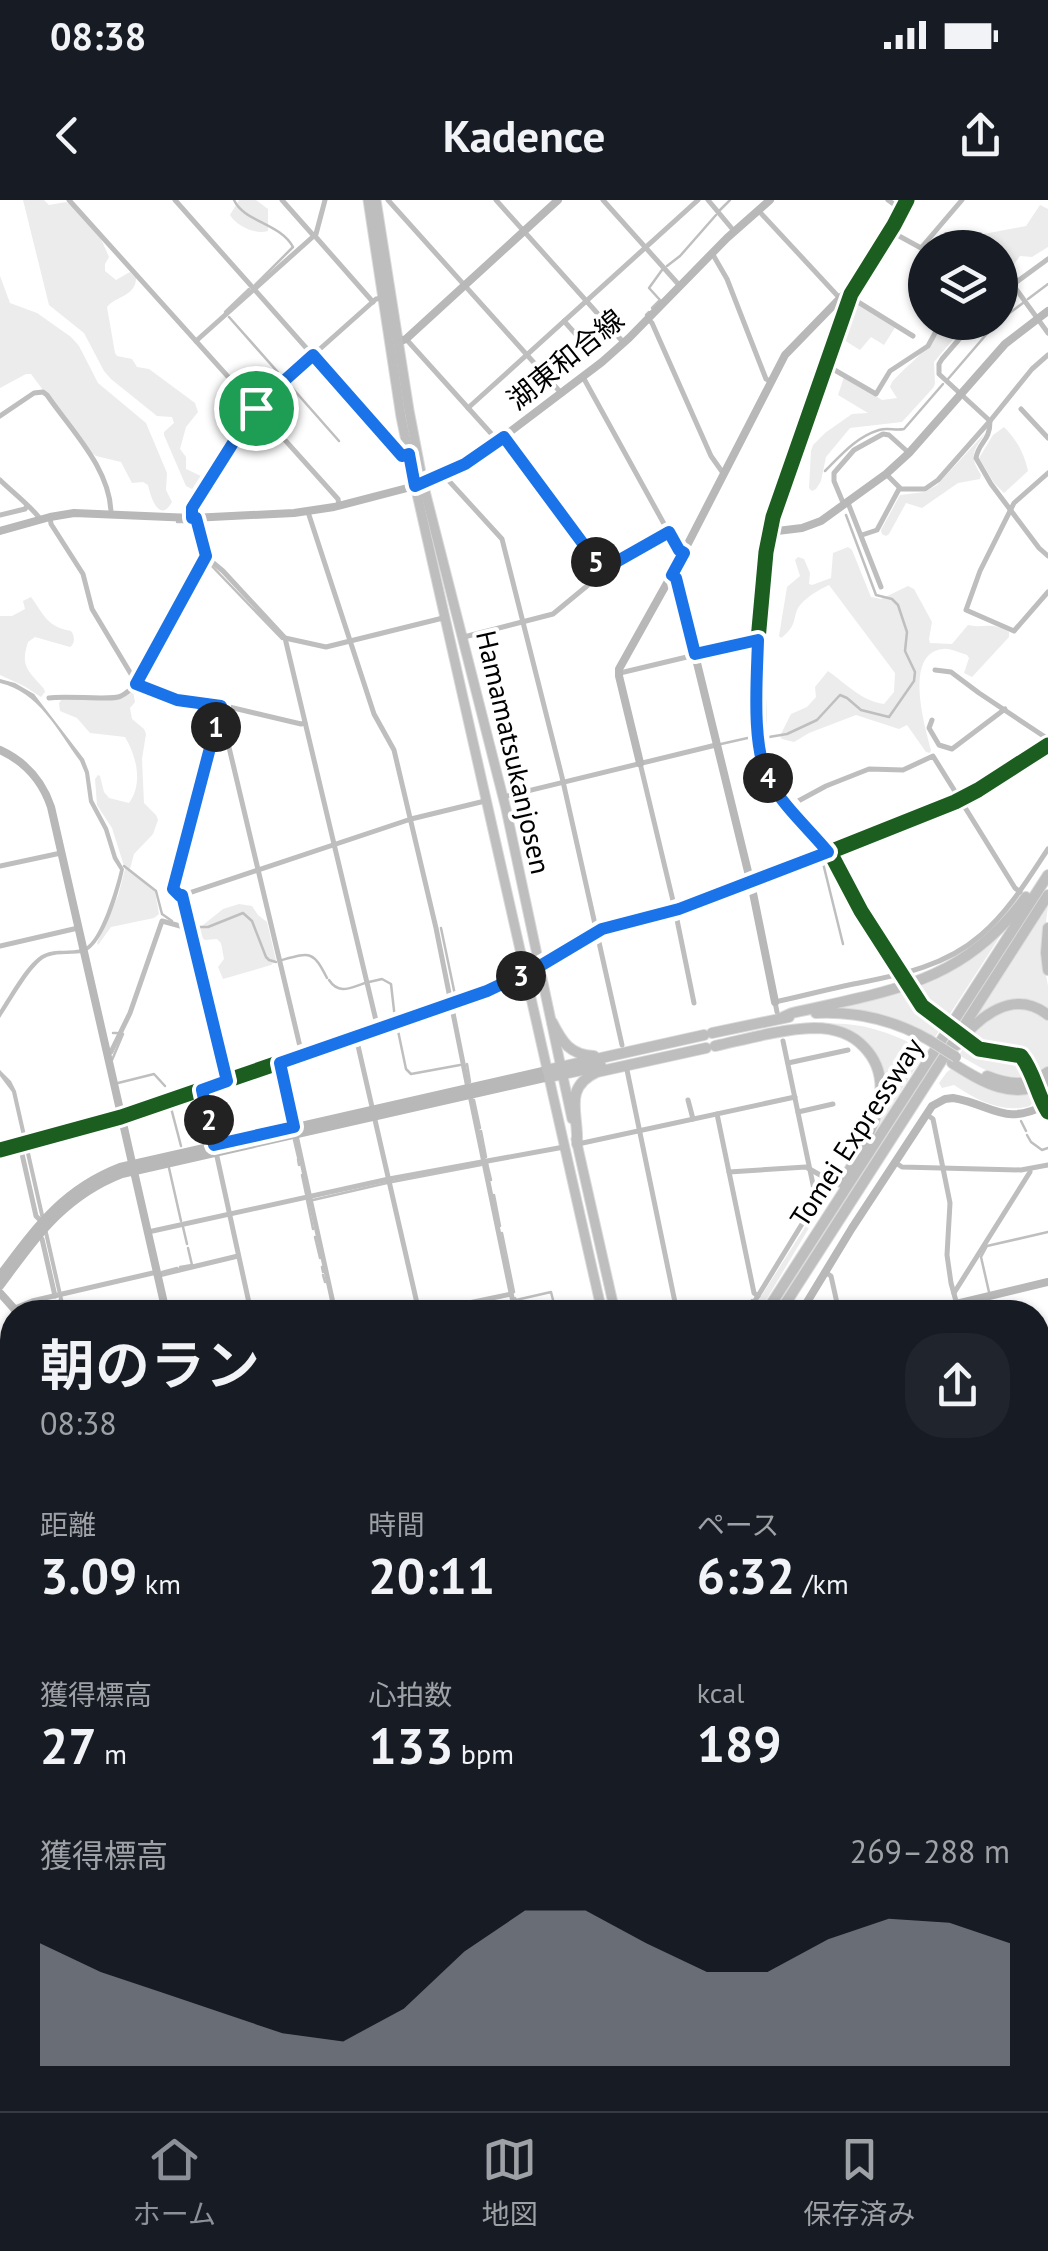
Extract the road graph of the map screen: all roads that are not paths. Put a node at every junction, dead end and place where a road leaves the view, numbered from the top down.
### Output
1 (69, 200) edge
2 (175, 200) edge
3 (282, 200) edge
4 (324, 200) edge
5 (368, 200) edge
6 (376, 200) edge
7 (388, 200) edge
8 (496, 200) edge
9 (558, 200) edge
10 (602, 200) edge
11 (698, 200) edge
12 (708, 200) edge
13 (770, 200) edge
14 (888, 200) edge
15 (906, 200) edge
16 (962, 200) edge
17 (758, 210) junction
18 (902, 210) junction
19 (938, 230) edge
20 (524, 231) junction
21 (734, 231) junction
22 (890, 231) junction
23 (314, 236) junction
24 (908, 241) edge
25 (645, 248) junction
26 (712, 253) junction
27 (1048, 260) edge
28 (1018, 281) edge
29 (464, 285) junction
30 (680, 286) junction
31 (255, 290) junction
32 (1018, 292) edge
33 (378, 300) junction
34 (846, 300) junction
35 (586, 302) junction
36 (1048, 311) edge
37 (648, 319) junction
38 (1038, 319) junction
39 (564, 321) junction
40 (908, 333) edge
41 (1048, 334) edge
42 (402, 340) junction
43 (931, 340) edge
44 (959, 340) edge
45 (196, 341) junction
46 (624, 344) junction
47 (589, 349) dead end
48 (313, 355) junction
49 (528, 355) junction
50 (1048, 355) edge
51 (826, 364) junction
52 (583, 377) junction
53 (771, 382) junction
54 (562, 394) junction
55 (960, 395) junction
56 (256, 408) junction
57 (468, 408) junction
58 (1021, 409) dead end
59 (0, 416) edge
60 (990, 421) junction
61 (1048, 438) edge
62 (501, 440) junction
63 (909, 453) junction
64 (409, 454) junction
65 (724, 473) junction
66 (1048, 473) edge
67 (445, 474) junction
68 (886, 474) junction
69 (0, 480) edge
70 (419, 484) junction
71 (899, 488) junction
72 (847, 504) junction
73 (339, 505) junction
74 (27, 506) junction
75 (1010, 510) junction
76 (308, 512) junction
77 (0, 515) edge
78 (111, 515) junction
79 (45, 518) junction
80 (194, 518) junction
81 (0, 531) edge
82 (669, 532) junction
83 (770, 532) junction
84 (862, 536) junction
85 (684, 553) junction
86 (206, 556) junction
87 (1048, 556) edge
88 (604, 572) junction
89 (672, 575) junction
90 (881, 586) dead end
91 (1048, 592) edge
92 (1038, 604) junction
93 (1048, 612) edge
94 (443, 618) junction
95 (523, 622) junction
96 (285, 638) junction
97 (464, 638) junction
98 (758, 640) junction
99 (350, 641) junction
100 (695, 654) junction
101 (935, 670) dead end
102 (619, 673) junction
103 (136, 684) junction
104 (49, 698) dead end
105 (221, 706) junction
106 (1005, 709) junction
107 (218, 716) junction
108 (932, 720) dead end
109 (305, 723) junction
110 (1048, 742) edge
111 (716, 745) junction
112 (0, 750) edge
113 (640, 764) junction
114 (563, 782) junction
115 (503, 797) junction
116 (961, 799) junction
117 (488, 800) junction
118 (789, 806) junction
119 (410, 819) junction
120 (334, 844) junction
121 (1048, 849) edge
122 (62, 852) junction
123 (828, 852) junction
124 (0, 866) edge
125 (1048, 867) edge
126 (258, 869) junction
127 (1048, 875) edge
128 (750, 884) junction
129 (1020, 892) junction
130 (1048, 894) edge
131 (182, 895) junction
132 (675, 910) junction
133 (78, 928) junction
134 (1048, 928) edge
135 (190, 929) junction
136 (598, 931) junction
137 (0, 946) edge
138 (540, 966) junction
139 (1048, 970) edge
140 (526, 974) junction
141 (900, 974) junction
142 (694, 1002) dead end
143 (452, 1004) junction
144 (779, 1010) junction
145 (1048, 1015) edge
146 (552, 1022) junction
147 (946, 1025) dead end
148 (378, 1029) junction
149 (785, 1035) junction
150 (356, 1036) junction
151 (968, 1042) dead end
152 (928, 1044) junction
153 (622, 1045) dead end
154 (848, 1050) dead end
155 (106, 1053) junction
156 (302, 1055) junction
157 (612, 1056) junction
158 (671, 1056) junction
159 (954, 1060) junction
160 (280, 1063) junction
161 (788, 1063) junction
162 (627, 1070) dead end
163 (561, 1071) junction
164 (1030, 1072) dead end
165 (1048, 1072) edge
166 (548, 1074) junction
167 (227, 1081) junction
168 (1048, 1081) edge
169 (202, 1090) junction
170 (469, 1091) junction
171 (795, 1097) junction
172 (1039, 1097) dead end
173 (688, 1100) dead end
174 (832, 1104) dead end
175 (1047, 1108) edge
176 (798, 1112) junction
177 (374, 1113) junction
178 (716, 1114) junction
179 (926, 1114) junction
180 (121, 1117) junction
181 (693, 1119) junction
182 (295, 1130) junction
183 (639, 1131) junction
184 (893, 1136) junction
185 (24, 1144) junction
186 (578, 1144) junction
187 (564, 1147) junction
188 (215, 1148) junction
189 (0, 1150) edge
190 (483, 1160) junction
191 (896, 1163) junction
192 (1048, 1165) edge
193 (133, 1167) junction
194 (810, 1168) junction
195 (942, 1168) junction
196 (1030, 1169) junction
197 (728, 1172) junction
198 (389, 1179) junction
199 (310, 1196) junction
200 (819, 1197) junction
201 (229, 1214) junction
202 (42, 1224) junction
203 (148, 1232) junction
204 (238, 1256) junction
205 (826, 1272) junction
206 (157, 1274) junction
207 (0, 1275) edge
208 (1048, 1282) edge
209 (0, 1290) edge
210 (511, 1294) junction
211 (953, 1294) junction
212 (56, 1296) junction
213 (758, 1296) junction
214 (37, 1300) edge
215 (163, 1300) edge
216 (248, 1300) edge
217 (332, 1300) edge
218 (419, 1300) edge
219 (481, 1300) edge
220 (512, 1300) edge
221 (599, 1300) edge
222 (612, 1300) edge
223 (674, 1300) edge
224 (756, 1300) edge
225 (778, 1300) edge
226 (779, 1300) edge
227 (780, 1300) edge
228 (808, 1300) edge
229 (836, 1300) edge
230 (955, 1300) edge
231 (986, 1300) edge

1 - 45 street
2 - 31 street
3 - 23 street
4 - 23 street
5 - 33 main road, Hamamatsukanjosen
6 - 42 main road, Hamamatsukanjosen
7 - 29 street
8 - 20 street
9 - 20 street
10 - 25 street
11 - 25 street
12 - 21 street
13 - 17 street, 湖東和合線
14 - 18 street
15 - 18 street
16 - 19 street
17 - 21 street, 湖東和合線
17 - 34 street
18 - 22 street
20 - 29 street
20 - 35 street
21 - 26 street, 湖東和合線
22 - 24 street
22 - 34 street
23 - 31 street
23 - 33 street
25 - 30 street
25 - 35 street
26 - 30 street, 湖東和合線
26 - 53 street
27 - 28 street
29 - 42 street
29 - 49 street
30 - 37 street, 湖東和合線
31 - 45 street
31 - 48 street
32 - 38 street
33 - 48 street
33 - 64 main road, Hamamatsukanjosen
34 - 40 street
34 - 51 street
34 - 53 street
35 - 39 street
35 - 46 street
36 - 38 street
37 - 46 street, 湖東和合線
37 - 65 street
38 - 41 street
38 - 55 street
39 - 47 street
39 - 49 street
42 - 57 street
42 - 70 main road, Hamamatsukanjosen
43 - 51 street
44 - 55 street
45 - 56 street
46 - 52 street, 湖東和合線
48 - 56 street
48 - 64 street
49 - 54 street
49 - 57 street
50 - 60 street
51 - 83 street
52 - 54 street, 湖東和合線
52 - 82 street
53 - 65 street
54 - 62 street, 湖東和合線
55 - 60 street
55 - 63 street
56 - 73 street
56 - 80 street
57 - 62 street
58 - 61 street
59 - 78 street
60 - 71 street
60 - 75 street
62 - 67 street, 湖東和合線
62 - 88 street
63 - 68 street
63 - 72 street
64 - 70 main road, Hamamatsukanjosen
65 - 85 street
66 - 75 street
67 - 70 street, 湖東和合線
67 - 95 street
68 - 71 street
68 - 72 street
69 - 74 street
70 - 73 street, 湖東和合線
70 - 94 main road, Hamamatsukanjosen
70 - 97 main road, Hamamatsukanjosen
71 - 84 street
72 - 83 street
72 - 84 street
73 - 76 street, 湖東和合線
74 - 77 street
74 - 79 street
75 - 87 street
75 - 92 street
76 - 80 street, 湖東和合線
76 - 99 street
78 - 79 street, 湖東和合線
78 - 80 street, 湖東和合線
79 - 81 street, 湖東和合線
79 - 103 street
80 - 86 street
82 - 85 street
82 - 88 street
83 - 98 street
84 - 90 street
85 - 89 street
86 - 96 street
86 - 103 street
88 - 95 street
89 - 100 street
89 - 102 street
91 - 92 street
92 - 93 street
94 - 99 street
94 - 117 main road, Hamamatsukanjosen
95 - 97 street
95 - 114 street
96 - 99 street
96 - 109 street
97 - 115 main road, Hamamatsukanjosen
98 - 100 street
98 - 118 street
99 - 119 street
100 - 102 street
100 - 111 street
101 - 106 street
102 - 113 street
103 - 104 street
103 - 105 street
105 - 107 street
105 - 109 street
106 - 108 street
106 - 110 street
107 - 126 street
107 - 131 street
109 - 120 street
110 - 116 street
111 - 113 street
111 - 128 street
112 - 122 street
113 - 114 street
113 - 132 street
114 - 115 street
114 - 136 street
115 - 138 main road, Hamamatsukanjosen
116 - 118 street
116 - 123 street
116 - 129 street
117 - 119 street
117 - 140 main road, Hamamatsukanjosen
118 - 123 street
119 - 120 street
119 - 143 street
120 - 126 street
120 - 148 street
121 - 129 street
122 - 124 street
122 - 133 street
123 - 128 street
123 - 141 street
125 - 144 highway
126 - 131 street
126 - 156 street
127 - 226 highway, Tomei Expressway
128 - 132 street
128 - 144 street
129 - 141 street
130 - 184 highway, Tomei Expressway
131 - 135 street
132 - 136 street
132 - 142 street
133 - 137 street
133 - 155 street
134 - 139 highway
135 - 155 street
135 - 167 street
136 - 138 street
136 - 153 street
138 - 140 street
138 - 146 main road, Hamamatsukanjosen
140 - 143 street
140 - 166 main road, Hamamatsukanjosen
141 - 144 street
141 - 147 street
143 - 148 street
143 - 170 street
144 - 152 highway
144 - 157 highway
145 - 184 highway
146 - 157 highway
146 - 163 main road, Hamamatsukanjosen
148 - 150 street
149 - 152 highway
149 - 158 highway
149 - 161 street
149 - 225 highway
150 - 156 street
150 - 177 street
151 - 164 street
152 - 159 highway, bridge
154 - 161 street
155 - 180 street
156 - 160 street
157 - 163 highway
158 - 163 highway
158 - 186 highway
159 - 165 highway
159 - 168 highway
160 - 167 street
160 - 182 street
161 - 171 street
162 - 183 street
163 - 166 highway
163 - 186 main road, Hamamatsukanjosen
166 - 170 street
166 - 187 main road, Hamamatsukanjosen
167 - 169 street
169 - 180 street
169 - 188 street
170 - 177 street
170 - 190 street
171 - 176 street
171 - 178 street
172 - 175 street
173 - 181 street
174 - 176 street
175 - 179 street
176 - 194 street
177 - 182 street
177 - 198 street
178 - 181 street
178 - 197 street
179 - 191 street
179 - 195 street
180 - 185 street
180 - 193 street
181 - 183 street
182 - 188 street
182 - 199 street
183 - 186 street
183 - 223 street
184 - 227 highway, Tomei Expressway
185 - 189 street
185 - 202 street
186 - 222 main road, Hamamatsukanjosen
187 - 190 street
187 - 221 main road, Hamamatsukanjosen
188 - 193 street
188 - 201 street
190 - 198 street
190 - 210 street
191 - 195 street
191 - 205 street
192 - 196 street
193 - 202 street
193 - 203 street
194 - 197 street
194 - 200 street
194 - 200 street
195 - 196 street
195 - 211 street
196 - 211 street
197 - 213 street
198 - 199 street
198 - 218 street
199 - 201 street
199 - 217 street
200 - 213 street
201 - 203 street
201 - 204 street
202 - 207 street
202 - 209 street
202 - 212 street
203 - 206 street
204 - 206 street
204 - 216 street
205 - 228 street
205 - 229 street
206 - 212 street
206 - 215 street
208 - 231 street
210 - 219 street
210 - 220 street
211 - 230 street
212 - 214 street
213 - 224 street

